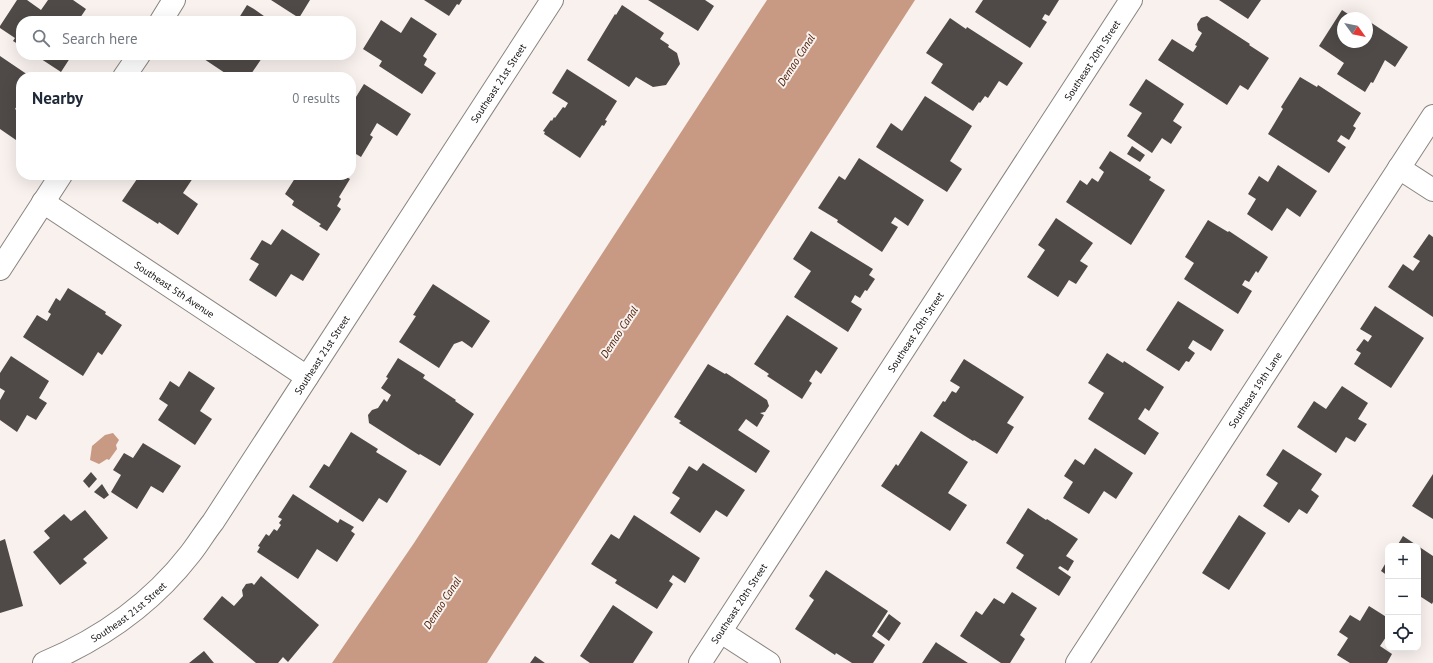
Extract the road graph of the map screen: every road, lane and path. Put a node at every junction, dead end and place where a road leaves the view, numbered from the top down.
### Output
1 (174, 0) edge
2 (552, 0) edge
3 (1131, 0) edge
4 (164, 16) edge
5 (136, 60) edge
6 (127, 72) edge
7 (1433, 116) edge
8 (1399, 168) junction
9 (58, 180) edge
10 (1433, 190) edge
11 (43, 202) junction
12 (0, 269) edge
13 (307, 377) junction
14 (721, 632) junction
15 (44, 663) edge
16 (700, 663) edge
17 (769, 663) edge
18 (1077, 663) edge

1 - 4 street
2 - 13 street, Southeast 21st Street
3 - 14 street, Southeast 20th Street
5 - 6 street
7 - 8 street, Southeast 19th Lane
8 - 10 street
8 - 18 street, Southeast 19th Lane
9 - 11 street
11 - 12 street
11 - 13 street, Southeast 5th Avenue
13 - 15 street, Southeast 21st Street
14 - 16 street, Southeast 20th Street
14 - 17 street

